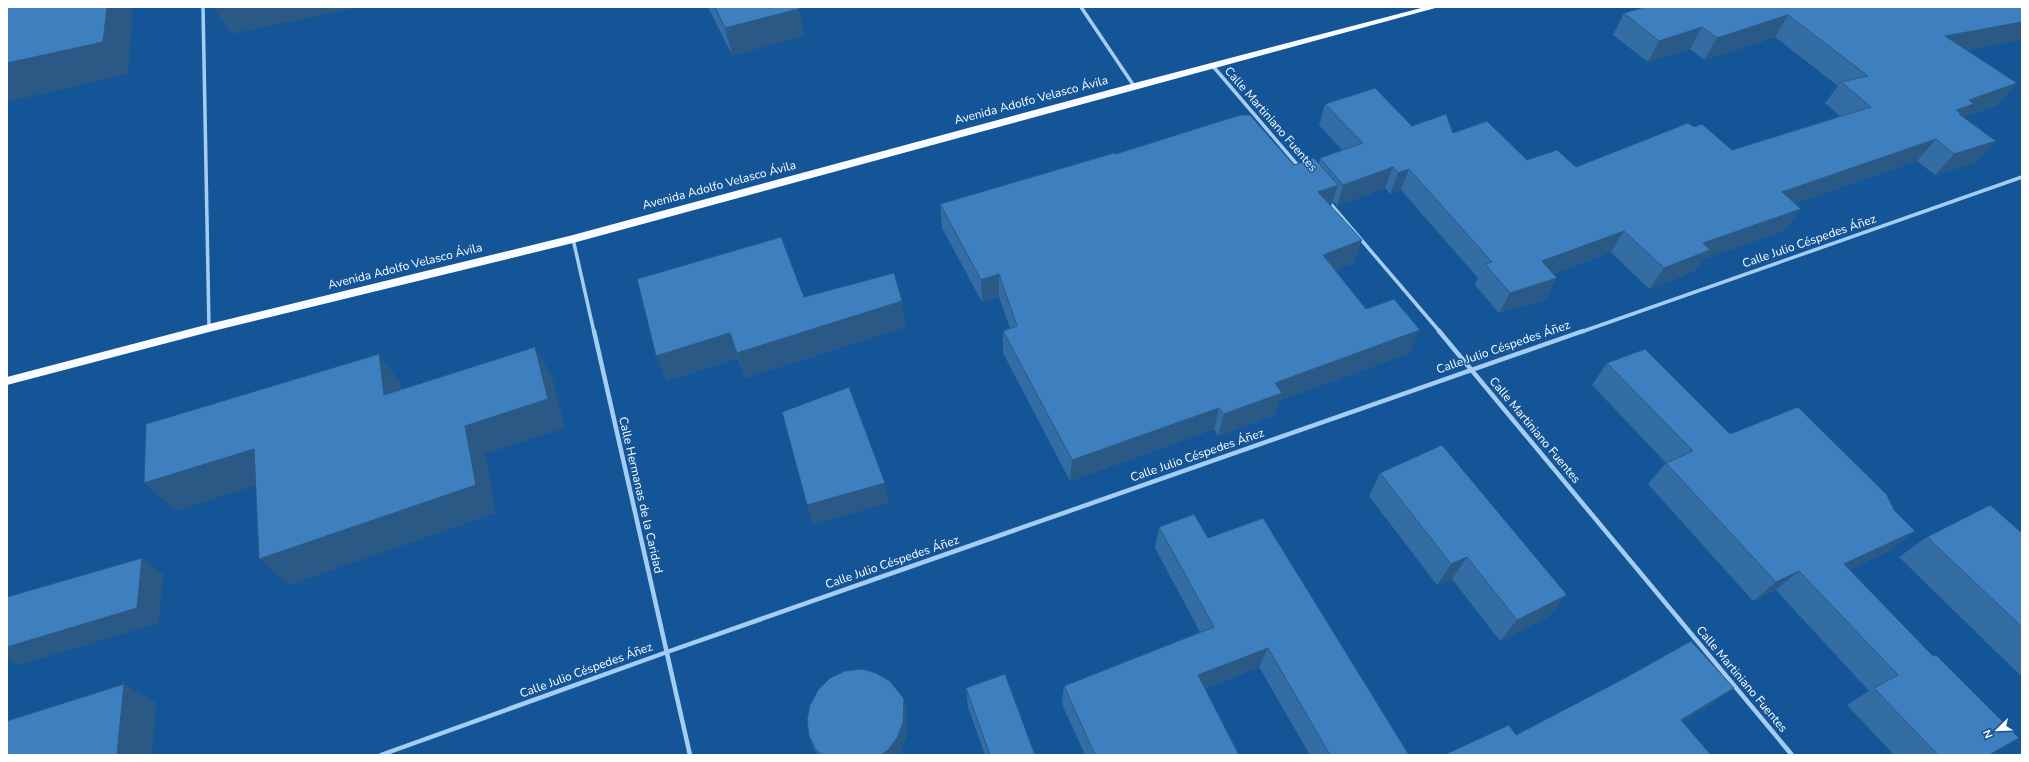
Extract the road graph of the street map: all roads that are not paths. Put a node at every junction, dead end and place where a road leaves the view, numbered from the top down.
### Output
1 (203, 7) edge
2 (1081, 7) edge
3 (1435, 7) edge
4 (1212, 65) junction
5 (1134, 86) junction
6 (1306, 175) edge
7 (2022, 177) edge
8 (1327, 199) edge
9 (573, 239) junction
10 (209, 328) junction
11 (1472, 369) junction
12 (7, 381) edge
13 (667, 652) junction
14 (381, 755) edge
15 (690, 755) edge
16 (1792, 755) edge

1 - 10 street
2 - 5 street
3 - 4 highway, Avenida Adolfo Velasco Ávila
4 - 5 highway, Avenida Adolfo Velasco Ávila
4 - 6 street, Calle Martiniano Fuentes
5 - 9 highway, Avenida Adolfo Velasco Ávila
7 - 11 street, Calle Julio Céspedes Áñez
8 - 11 street, Calle Martiniano Fuentes
9 - 10 highway, Avenida Adolfo Velasco Ávila
9 - 13 street, Calle Hermanas de la Caridad
10 - 12 highway, Avenida Adolfo Velasco Ávila
11 - 13 street, Calle Julio Céspedes Áñez
11 - 16 street, Calle Martiniano Fuentes
13 - 14 street, Calle Julio Céspedes Áñez
13 - 15 street, Calle Hermanas de la Caridad

